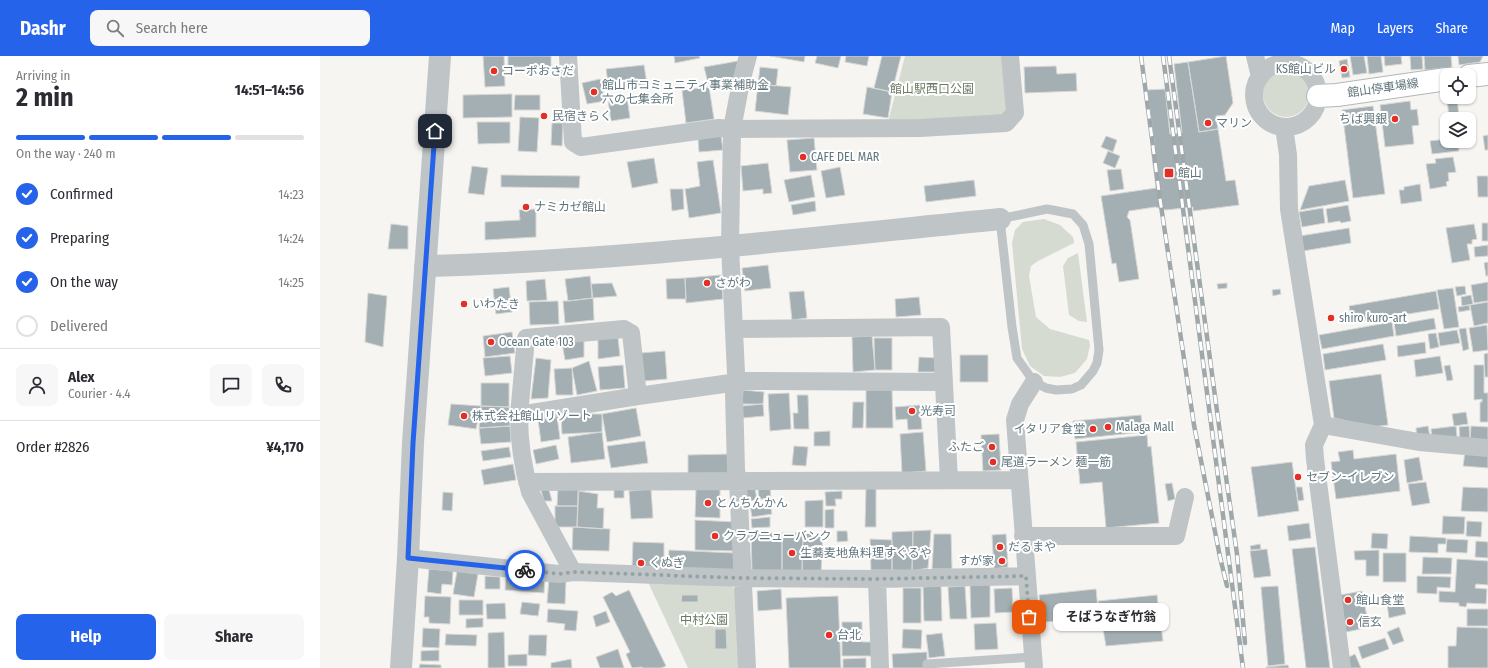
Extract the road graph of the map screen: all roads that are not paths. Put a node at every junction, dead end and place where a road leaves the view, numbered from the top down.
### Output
1 (440, 56) edge
2 (568, 56) edge
3 (748, 56) edge
4 (1010, 56) edge
5 (1256, 56) edge
6 (1309, 56) edge
7 (1488, 74) edge
8 (1312, 75) junction
9 (1476, 75) edge
10 (1260, 77) junction
11 (1440, 80) edge
12 (1318, 96) junction
13 (1284, 126) junction
14 (732, 129) junction
15 (1000, 219) junction
16 (730, 246) junction
17 (425, 266) junction
18 (734, 329) junction
19 (735, 382) junction
20 (943, 382) junction
21 (1034, 382) junction
22 (638, 396) junction
23 (519, 415) junction
24 (1323, 425) junction
25 (1488, 448) edge
26 (948, 480) junction
27 (1019, 480) junction
28 (738, 481) junction
29 (527, 482) junction
30 (1185, 497) dead end
31 (1023, 536) junction
32 (408, 558) junction
33 (573, 572) junction
34 (1026, 576) junction
35 (743, 578) junction
36 (877, 579) junction
37 (1033, 662) edge
38 (401, 668) edge
39 (747, 668) edge
40 (880, 668) edge
41 (927, 668) edge
42 (1342, 668) edge

1 - 17 street
2 - 14 street
3 - 14 street
4 - 14 street
5 - 10 street
6 - 8 street
7 - 9 main road
8 - 10 street
8 - 12 street
10 - 13 street
11 - 12 main road, 館山停車場線
12 - 13 street
13 - 24 street
14 - 16 street
15 - 16 street
15 - 21 lane
15 - 21 lane
16 - 17 street
16 - 18 street
17 - 32 street
18 - 19 street
18 - 20 street
19 - 20 street
19 - 22 street
19 - 28 street
20 - 26 street
21 - 27 street
22 - 23 street
22 - 23 street
23 - 29 street
24 - 25 street
24 - 42 street
26 - 27 street
26 - 28 street
27 - 31 street
28 - 29 street
28 - 35 street
29 - 33 street
30 - 31 street
31 - 34 street
32 - 33 street
32 - 38 street
33 - 35 street
34 - 36 street
34 - 37 street
35 - 36 street
35 - 39 street
36 - 40 street
37 - 41 lane

